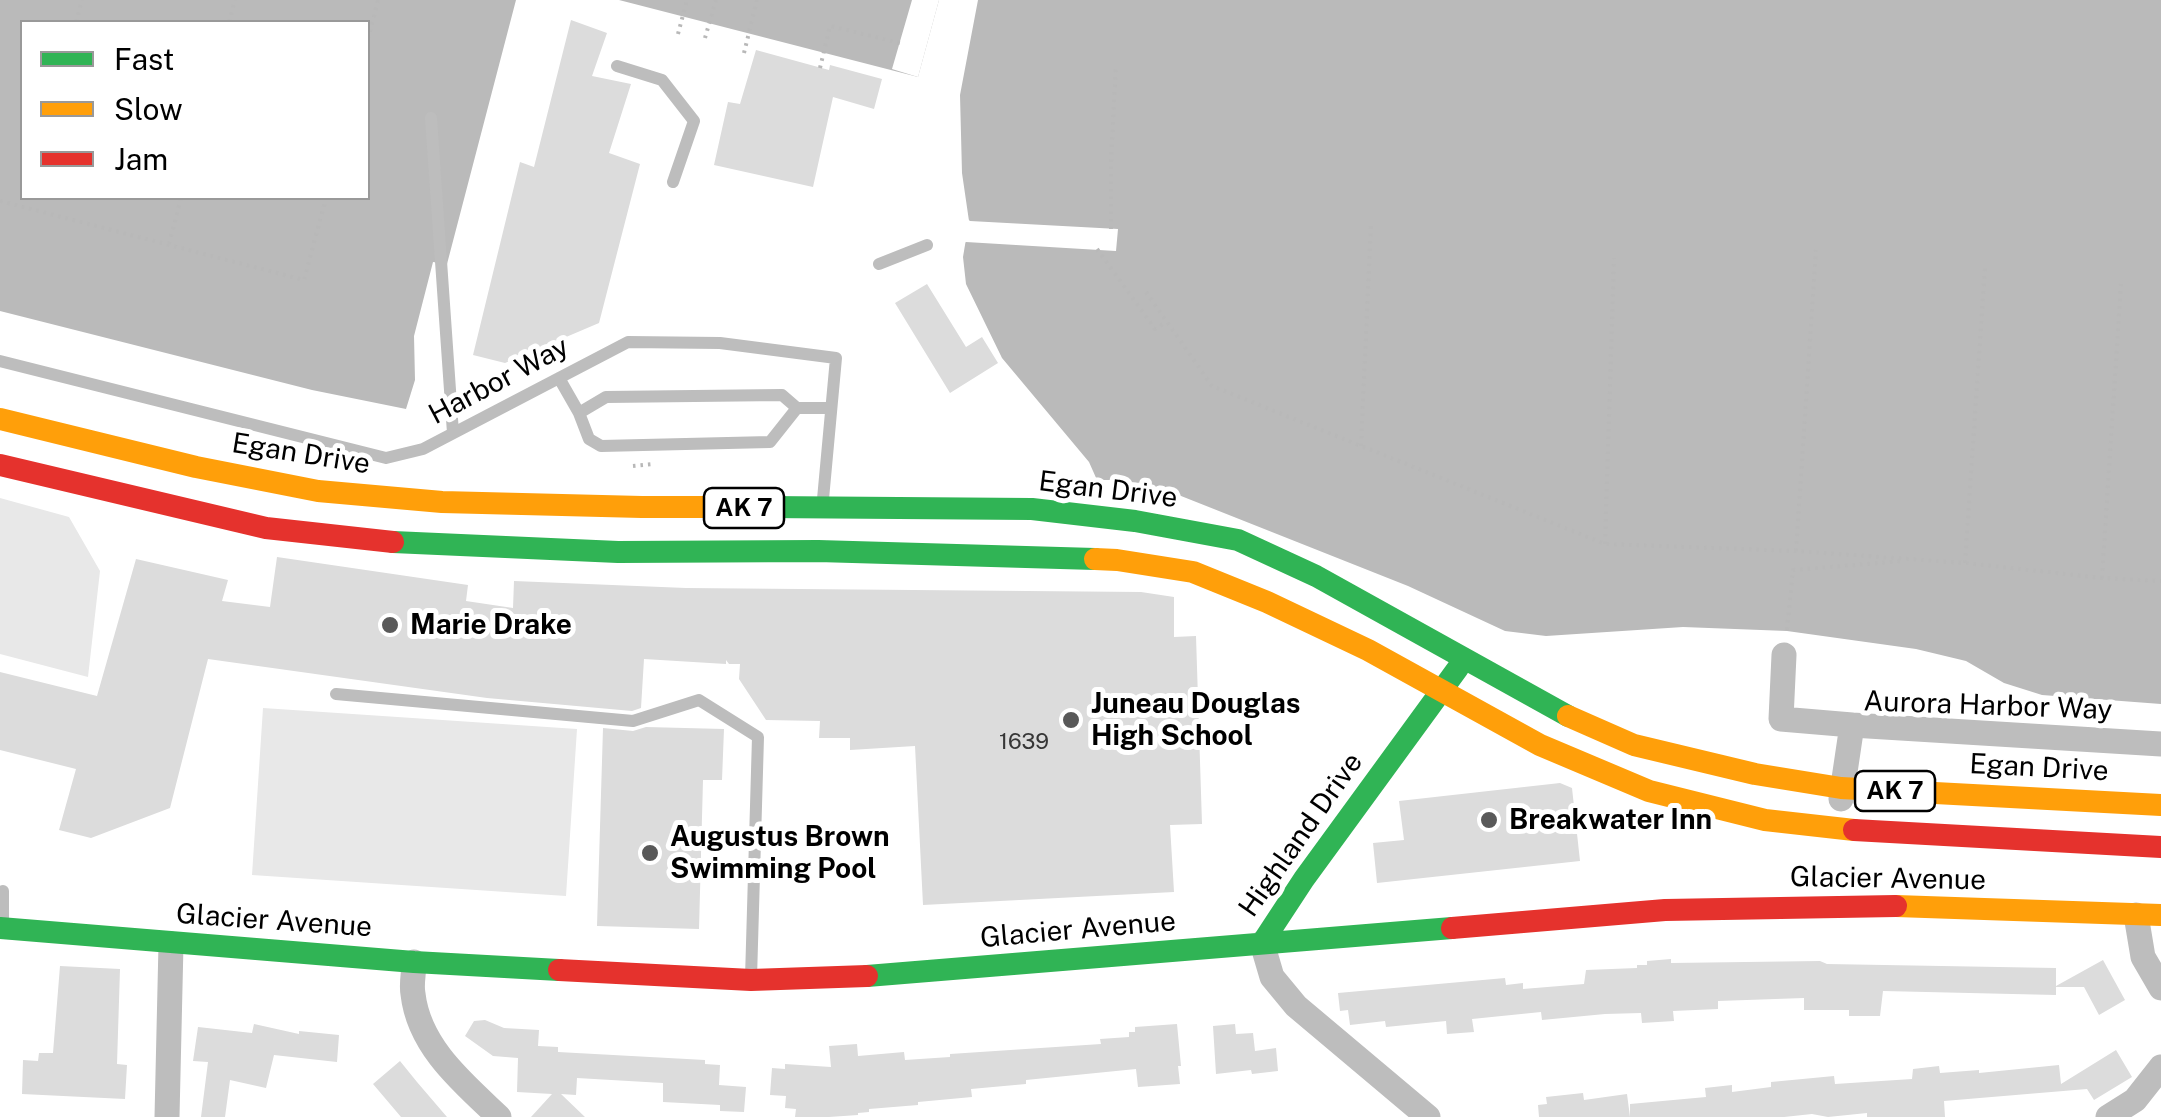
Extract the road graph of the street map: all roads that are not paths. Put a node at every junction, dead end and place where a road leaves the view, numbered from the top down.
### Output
1 (618, 66) dead end
2 (431, 118) dead end
3 (673, 182) dead end
4 (927, 244) dead end
5 (879, 264) dead end
6 (0, 361) edge
7 (559, 378) junction
8 (797, 408) junction
9 (832, 408) junction
10 (579, 413) junction
11 (0, 419) edge
12 (453, 433) junction
13 (0, 465) edge
14 (820, 530) junction
15 (1784, 654) road end
16 (1464, 660) junction
17 (1441, 689) junction
18 (336, 694) dead end
19 (1852, 725) junction
20 (2161, 744) edge
21 (1842, 788) junction
22 (2161, 805) edge
23 (1839, 828) junction
24 (2161, 847) edge
25 (4, 891) dead end
26 (2149, 915) edge
27 (1, 928) edge
28 (1262, 943) junction
29 (171, 944) junction
30 (414, 962) junction
31 (751, 980) junction
32 (2161, 988) edge
33 (2160, 1070) edge
34 (167, 1117) edge
35 (499, 1117) edge
36 (1428, 1117) edge
37 (2108, 1117) edge

1 - 3 lane
2 - 12 lane
4 - 5 lane
6 - 12 lane, Harbor Way
7 - 9 lane, Harbor Way
7 - 10 lane
7 - 12 lane, Harbor Way
8 - 9 lane
8 - 10 lane
8 - 10 lane
9 - 14 lane, Harbor Way
11 - 14 main road, Egan Drive / AK 7
13 - 14 main road, Egan Drive / AK 7
14 - 16 main road, Egan Drive / AK 7
14 - 17 main road, Egan Drive / AK 7
15 - 19 street
16 - 17 main road, Highland Drive
16 - 21 main road, Egan Drive / AK 7
17 - 23 main road, Egan Drive / AK 7
17 - 28 main road, Highland Drive
18 - 31 lane
19 - 20 street, Aurora Harbor Way
19 - 21 street, Aurora Harbor Way
21 - 22 main road, Egan Drive / AK 7
21 - 23 street, Aurora Harbor Way
23 - 24 main road, Egan Drive / AK 7
25 - 27 lane
26 - 28 main road, Glacier Avenue
26 - 32 street
27 - 29 main road, Glacier Avenue
28 - 31 main road, Glacier Avenue
28 - 36 street, Highland Drive
29 - 30 main road, Glacier Avenue
29 - 34 street
30 - 31 main road, Glacier Avenue
30 - 35 street
33 - 37 street

